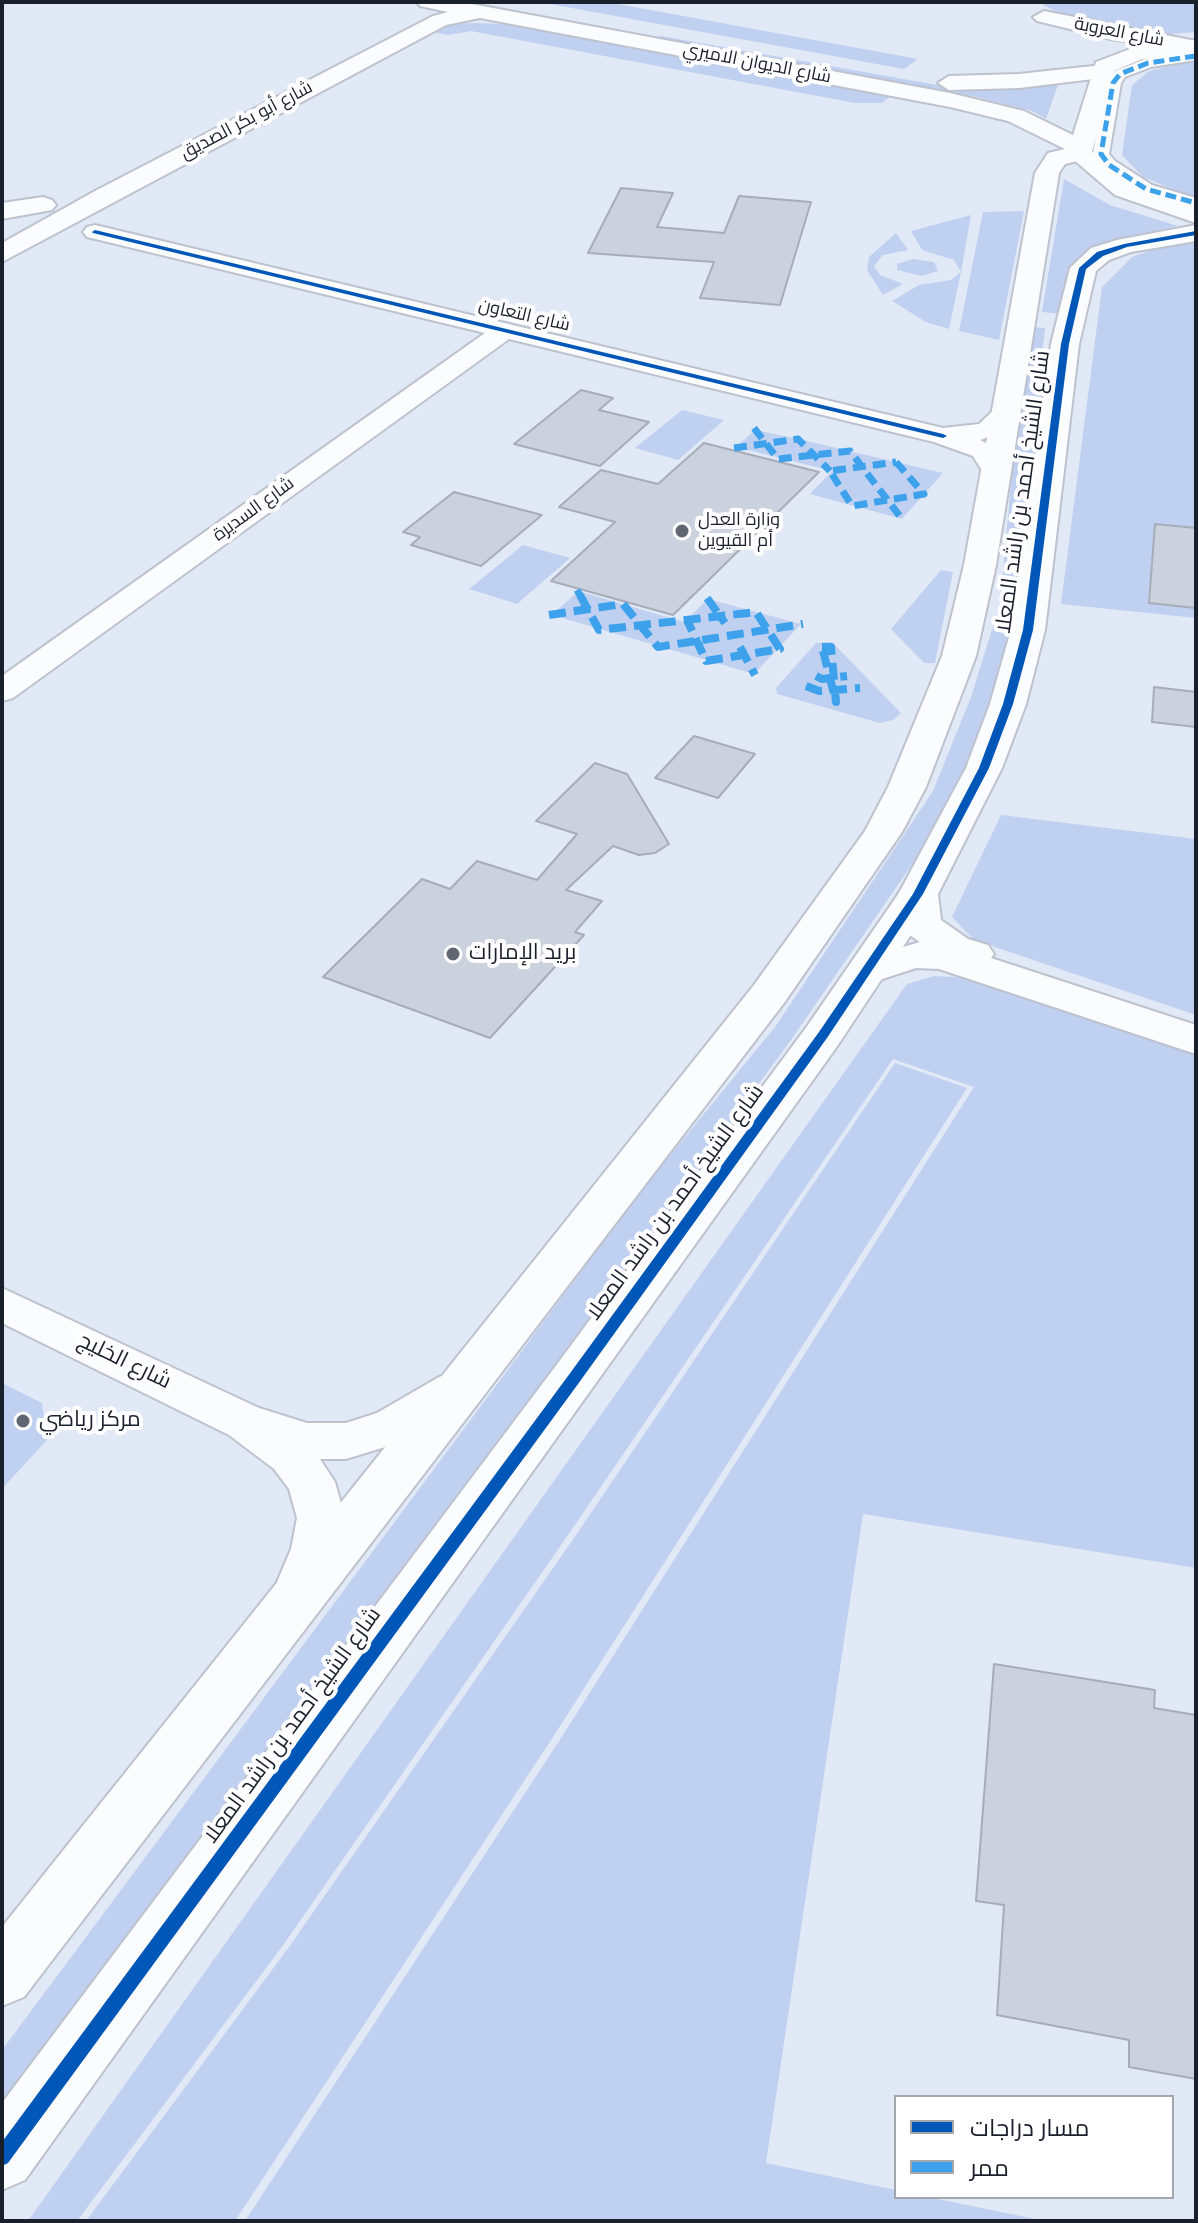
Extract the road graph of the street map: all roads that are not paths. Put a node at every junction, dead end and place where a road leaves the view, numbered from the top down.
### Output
1 (413, 2) edge
2 (427, 2) edge
3 (1020, 2) edge
4 (501, 9) edge
5 (1044, 17) junction
6 (1195, 50) edge
7 (1094, 59) junction
8 (200, 123) junction
9 (1079, 150) junction
10 (120, 187) junction
11 (1196, 203) edge
12 (43, 205) junction
13 (2, 211) edge
14 (1196, 215) edge
15 (2, 228) edge
16 (95, 232) junction
17 (1196, 233) edge
18 (11, 248) edge
19 (1021, 323) junction
20 (506, 330) junction
21 (1005, 414) junction
22 (1056, 423) junction
23 (943, 436) junction
24 (996, 471) junction
25 (2, 691) edge
26 (918, 894) junction
27 (867, 971) junction
28 (1196, 1029) edge
29 (1196, 1040) edge
30 (2, 1304) edge
31 (464, 1382) junction
32 (245, 1422) junction
33 (294, 1601) junction
34 (2, 1976) edge
35 (2, 2157) edge

1 - 8 street, شارع أبو بكر الصديق
2 - 4 street, شارع الديوان الاميري
3 - 5 street, شارع العروبة
4 - 7 street, شارع الديوان الاميري
4 - 9 street, شارع الديوان الاميري
4 - 10 street, شارع أبو بكر الصديق
5 - 6 street, شارع العروبة
5 - 7 street, شارع العروبة
6 - 7 street, شارع الديوان الاميري
6 - 11 street
7 - 9 street
8 - 10 street
8 - 12 street, شارع أبو بكر الصديق
9 - 14 street, شارع الديوان الاميري
9 - 19 street, شارع الشيخ أحمد بن راشد المعلا
10 - 16 street
10 - 18 street, شارع أبو بكر الصديق
12 - 13 street
12 - 15 street, شارع أبو بكر الصديق
16 - 18 street, شارع التعاون
16 - 20 street, شارع التعاون
17 - 22 street, شارع الشيخ أحمد بن راشد المعلا
19 - 21 street, شارع الشيخ أحمد بن راشد المعلا
19 - 22 street
20 - 23 street, شارع التعاون
20 - 25 street, شارع السديرة
21 - 23 street, شارع التعاون
21 - 24 street, شارع الشيخ أحمد بن راشد المعلا
22 - 26 street, شارع الشيخ أحمد بن راشد المعلا
23 - 24 street, شارع التعاون
24 - 31 street, شارع الشيخ أحمد بن راشد المعلا
26 - 27 street, شارع الشيخ أحمد بن راشد المعلا
26 - 28 street
27 - 29 street
27 - 35 street, شارع الشيخ أحمد بن راشد المعلا
30 - 32 street, شارع الخليج
31 - 32 street, شارع الخليج
31 - 33 street, شارع الشيخ أحمد بن راشد المعلا
32 - 33 street, شارع الخليج
33 - 34 street, شارع الشيخ أحمد بن راشد المعلا

